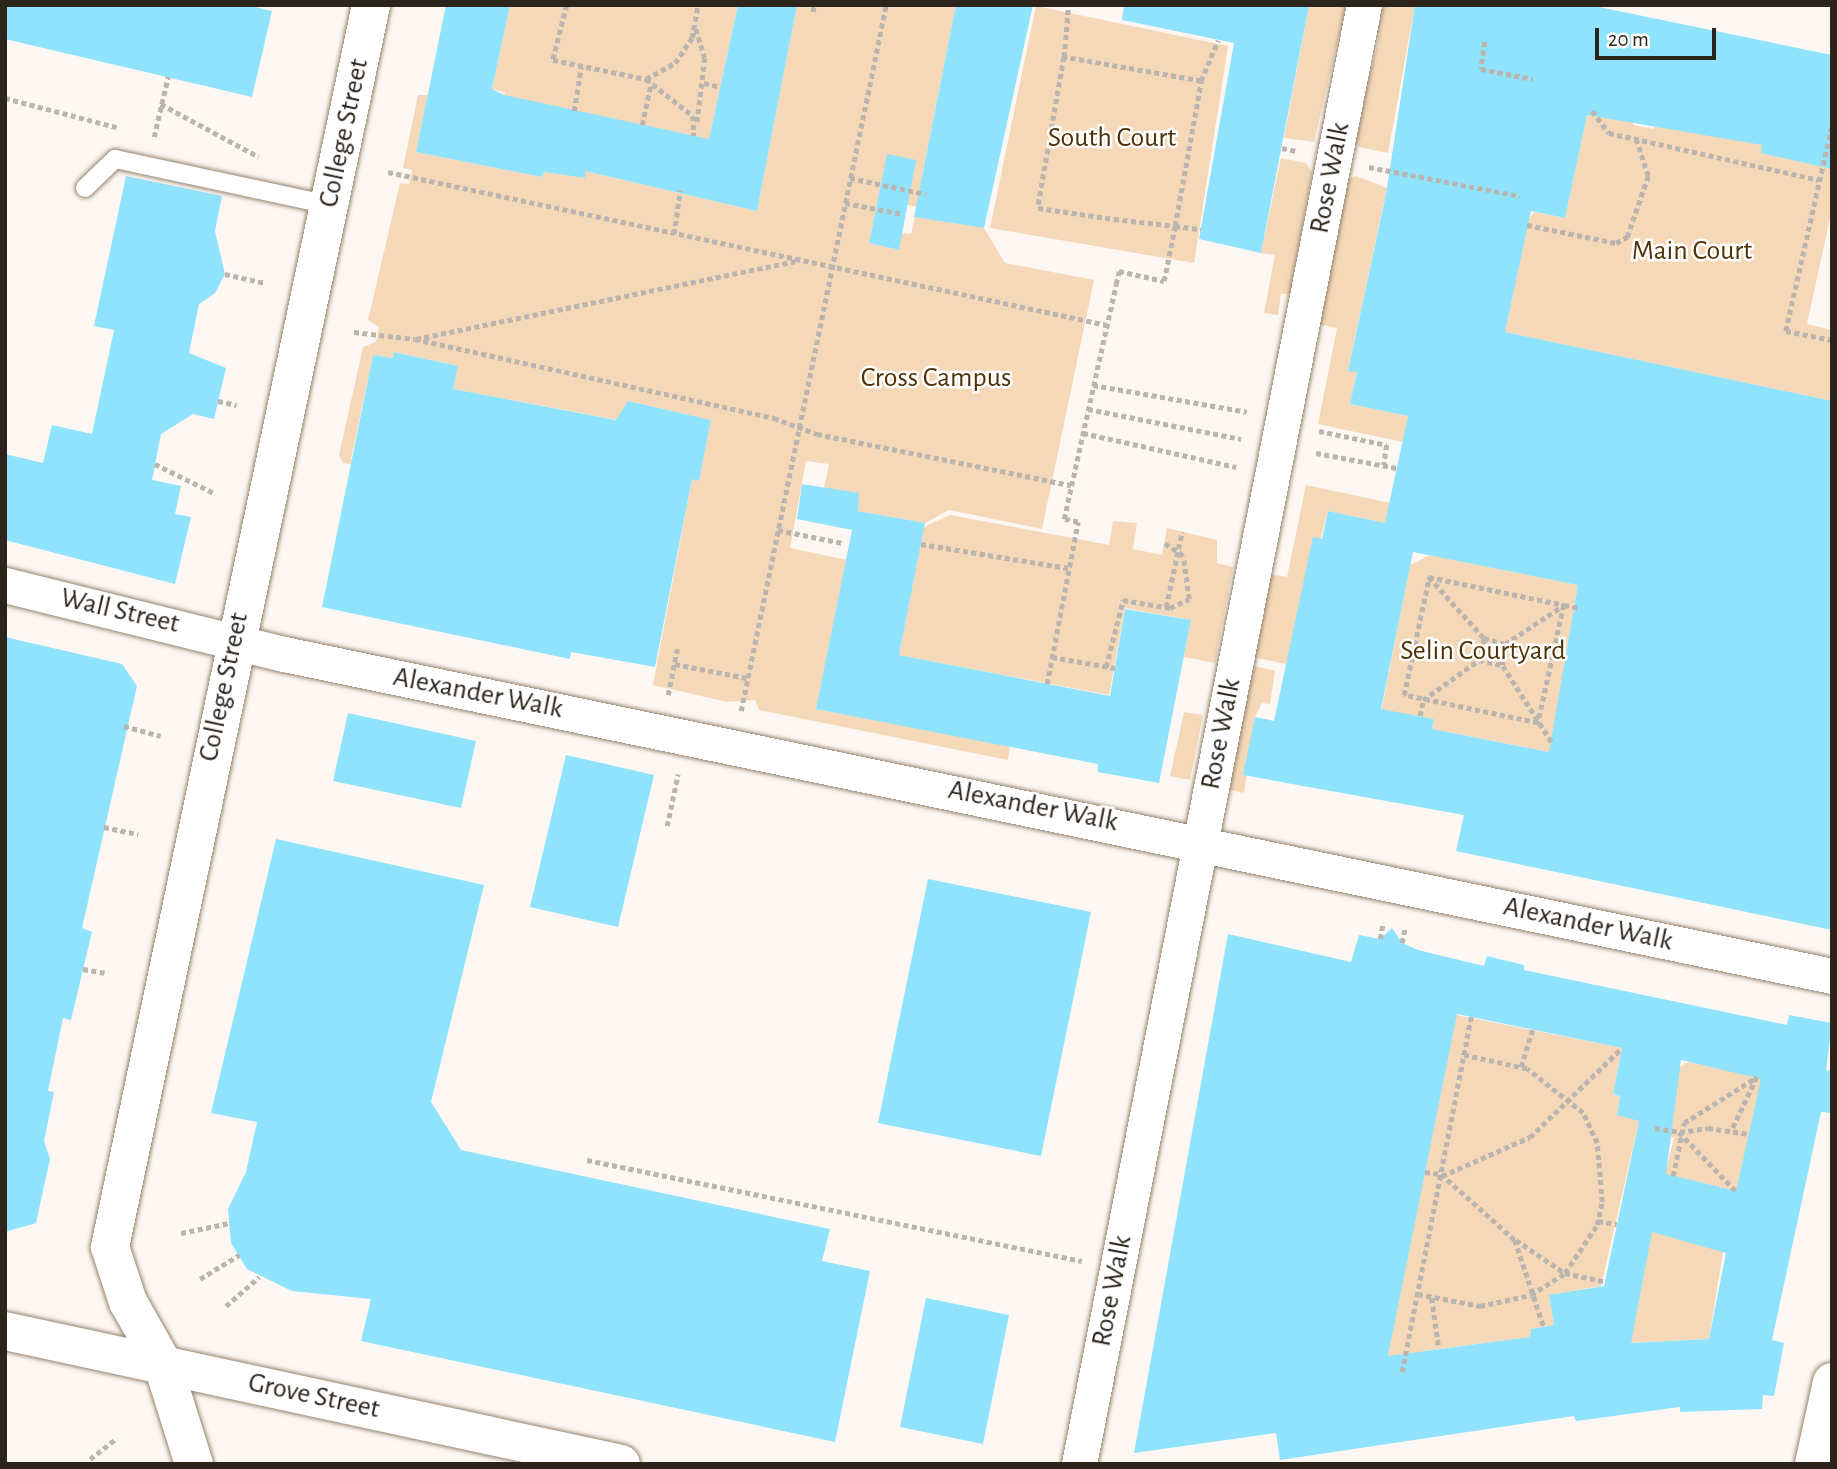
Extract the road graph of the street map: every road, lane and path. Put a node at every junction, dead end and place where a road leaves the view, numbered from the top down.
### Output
1 (371, 5) edge
2 (567, 5) edge
3 (698, 5) edge
4 (814, 5) edge
5 (886, 5) edge
6 (1364, 5) edge
7 (1068, 9) dead end
8 (813, 12) dead end
9 (695, 27) junction
10 (1218, 40) dead end
11 (1485, 42) dead end
12 (1064, 57) junction
13 (581, 68) junction
14 (169, 77) dead end
15 (1533, 79) dead end
16 (649, 81) junction
17 (1201, 81) junction
18 (704, 83) junction
19 (720, 87) dead end
20 (161, 104) junction
21 (573, 111) dead end
22 (1592, 111) dead end
23 (697, 124) junction
24 (642, 125) dead end
25 (1832, 127) edge
26 (695, 136) dead end
27 (153, 138) dead end
28 (1635, 138) junction
29 (1282, 148) dead end
30 (1334, 159) junction
31 (272, 165) dead end
32 (388, 172) dead end
33 (850, 178) junction
34 (1819, 180) junction
35 (85, 188) dead end
36 (680, 190) dead end
37 (926, 194) dead end
38 (1520, 196) dead end
39 (845, 203) junction
40 (329, 205) junction
41 (902, 214) dead end
42 (1527, 225) dead end
43 (1175, 226) junction
44 (1201, 229) dead end
45 (674, 234) junction
46 (800, 260) junction
47 (831, 269) junction
48 (225, 274) dead end
49 (265, 283) dead end
50 (1107, 325) junction
51 (354, 331) dead end
52 (415, 339) junction
53 (1832, 340) edge
54 (1093, 385) junction
55 (218, 401) dead end
56 (237, 405) dead end
57 (1088, 409) junction
58 (1161, 424) dead end
59 (1296, 424) junction
60 (799, 428) junction
61 (1083, 433) junction
62 (1312, 452) dead end
63 (155, 464) dead end
64 (1384, 466) junction
65 (1397, 468) dead end
66 (1272, 475) junction
67 (1072, 485) junction
68 (216, 494) dead end
69 (778, 530) junction
70 (1182, 532) dead end
71 (843, 543) dead end
72 (921, 544) dead end
73 (1165, 544) dead end
74 (1178, 551) junction
75 (1068, 568) junction
76 (1429, 577) junction
77 (5, 585) edge
78 (1563, 605) junction
79 (1166, 607) junction
80 (1578, 608) dead end
81 (1484, 638) junction
82 (234, 639) junction
83 (1505, 644) junction
84 (677, 649) dead end
85 (1052, 657) junction
86 (1479, 660) junction
87 (675, 664) junction
88 (1502, 665) junction
89 (1106, 667) junction
90 (1115, 668) dead end
91 (747, 678) junction
92 (1047, 684) dead end
93 (1423, 700) junction
94 (1420, 716) dead end
95 (1538, 723) junction
96 (124, 726) dead end
97 (674, 733) junction
98 (161, 736) dead end
99 (1551, 742) dead end
100 (734, 746) junction
101 (667, 826) dead end
102 (104, 827) dead end
103 (138, 834) dead end
104 (1200, 841) junction
105 (83, 969) dead end
106 (104, 973) dead end
107 (1832, 976) edge
108 (1471, 1017) dead end
109 (1532, 1030) dead end
110 (1622, 1048) dead end
111 (1464, 1055) junction
112 (1521, 1067) junction
113 (1571, 1101) junction
114 (1655, 1128) dead end
115 (1732, 1130) junction
116 (1679, 1132) junction
117 (1749, 1134) dead end
118 (587, 1160) dead end
119 (1425, 1172) dead end
120 (1442, 1175) junction
121 (1673, 1176) dead end
122 (1736, 1191) dead end
123 (1598, 1221) junction
124 (229, 1223) dead end
125 (1617, 1224) dead end
126 (181, 1233) dead end
127 (1515, 1240) junction
128 (239, 1255) dead end
129 (1117, 1267) junction
130 (1565, 1273) junction
131 (258, 1277) dead end
132 (200, 1279) dead end
133 (1603, 1281) dead end
134 (1418, 1294) junction
135 (1531, 1295) junction
136 (1432, 1298) junction
137 (226, 1307) dead end
138 (1544, 1327) dead end
139 (5, 1331) edge
140 (1439, 1349) dead end
141 (162, 1362) junction
142 (1402, 1372) dead end
143 (1832, 1382) edge
144 (116, 1439) dead end
145 (90, 1459) dead end
146 (194, 1464) edge
147 (621, 1464) edge
148 (1079, 1464) edge
149 (1814, 1464) edge

1 - 40 main road, College Street
2 - 13 path
3 - 9 path
4 - 8 path
5 - 33 path
6 - 30 street, Rose Walk
7 - 12 path
9 - 16 path
9 - 18 path
10 - 17 path
11 - 15 path
12 - 17 path
12 - 43 path
13 - 16 path
13 - 21 path
14 - 20 path
16 - 23 path
16 - 24 path
17 - 43 path
18 - 19 path
18 - 23 path
20 - 27 path
20 - 31 path
22 - 28 path
23 - 26 path
25 - 34 path
28 - 34 path
28 - 42 path
29 - 30 path
30 - 38 path
30 - 59 street, Rose Walk
32 - 45 path
33 - 37 path
33 - 39 path
34 - 53 path
35 - 40 lane
36 - 45 path
39 - 41 path
39 - 47 path
40 - 82 main road, College Street
43 - 44 path
43 - 50 path
45 - 46 path
46 - 47 path
46 - 52 path
47 - 50 path
47 - 60 path
48 - 49 path
50 - 54 path
51 - 52 path
52 - 60 path
54 - 57 path
54 - 59 path
55 - 56 path
57 - 58 path
57 - 61 path
59 - 64 path
59 - 66 street, Rose Walk
60 - 67 path
60 - 69 path
61 - 66 path
61 - 67 path
62 - 64 path
63 - 68 path
64 - 65 path
66 - 104 street, Rose Walk
67 - 75 path
69 - 71 path
69 - 91 path
70 - 74 path
72 - 75 path
73 - 74 path
74 - 79 path
74 - 79 path
75 - 85 path
76 - 78 path
76 - 81 path
76 - 93 path
77 - 82 street, Wall Street
78 - 80 path
78 - 83 path
78 - 95 path
79 - 89 path
81 - 83 path
81 - 86 path
82 - 97 street, Alexander Walk
82 - 141 main road, College Street
83 - 88 path
84 - 87 path
85 - 89 path
85 - 92 path
86 - 88 path
86 - 93 path
87 - 91 path
87 - 97 path
88 - 95 path
89 - 90 path
91 - 100 path
93 - 94 path
93 - 95 path
95 - 99 path
96 - 98 path
97 - 100 street, Alexander Walk
97 - 101 path
100 - 104 street, Alexander Walk
102 - 103 path
104 - 107 street, Alexander Walk
104 - 129 street, Rose Walk
105 - 106 path
108 - 111 path
109 - 112 path
110 - 113 path
111 - 112 path
111 - 120 path
112 - 113 path
113 - 120 path
113 - 123 path
114 - 116 path
115 - 116 path
115 - 116 path
115 - 117 path
116 - 121 path
116 - 122 path
118 - 129 path
119 - 120 path
120 - 127 path
120 - 134 path
123 - 125 path
123 - 130 path
124 - 126 path
127 - 130 path
127 - 135 path
128 - 132 path
129 - 148 street, Rose Walk
130 - 133 path
130 - 135 path
131 - 137 path
134 - 136 path
134 - 142 path
135 - 136 path
135 - 138 path
136 - 140 path
139 - 141 main road, Grove Street
141 - 146 main road, College Street
141 - 147 main road, Grove Street
143 - 149 main road
144 - 145 path

